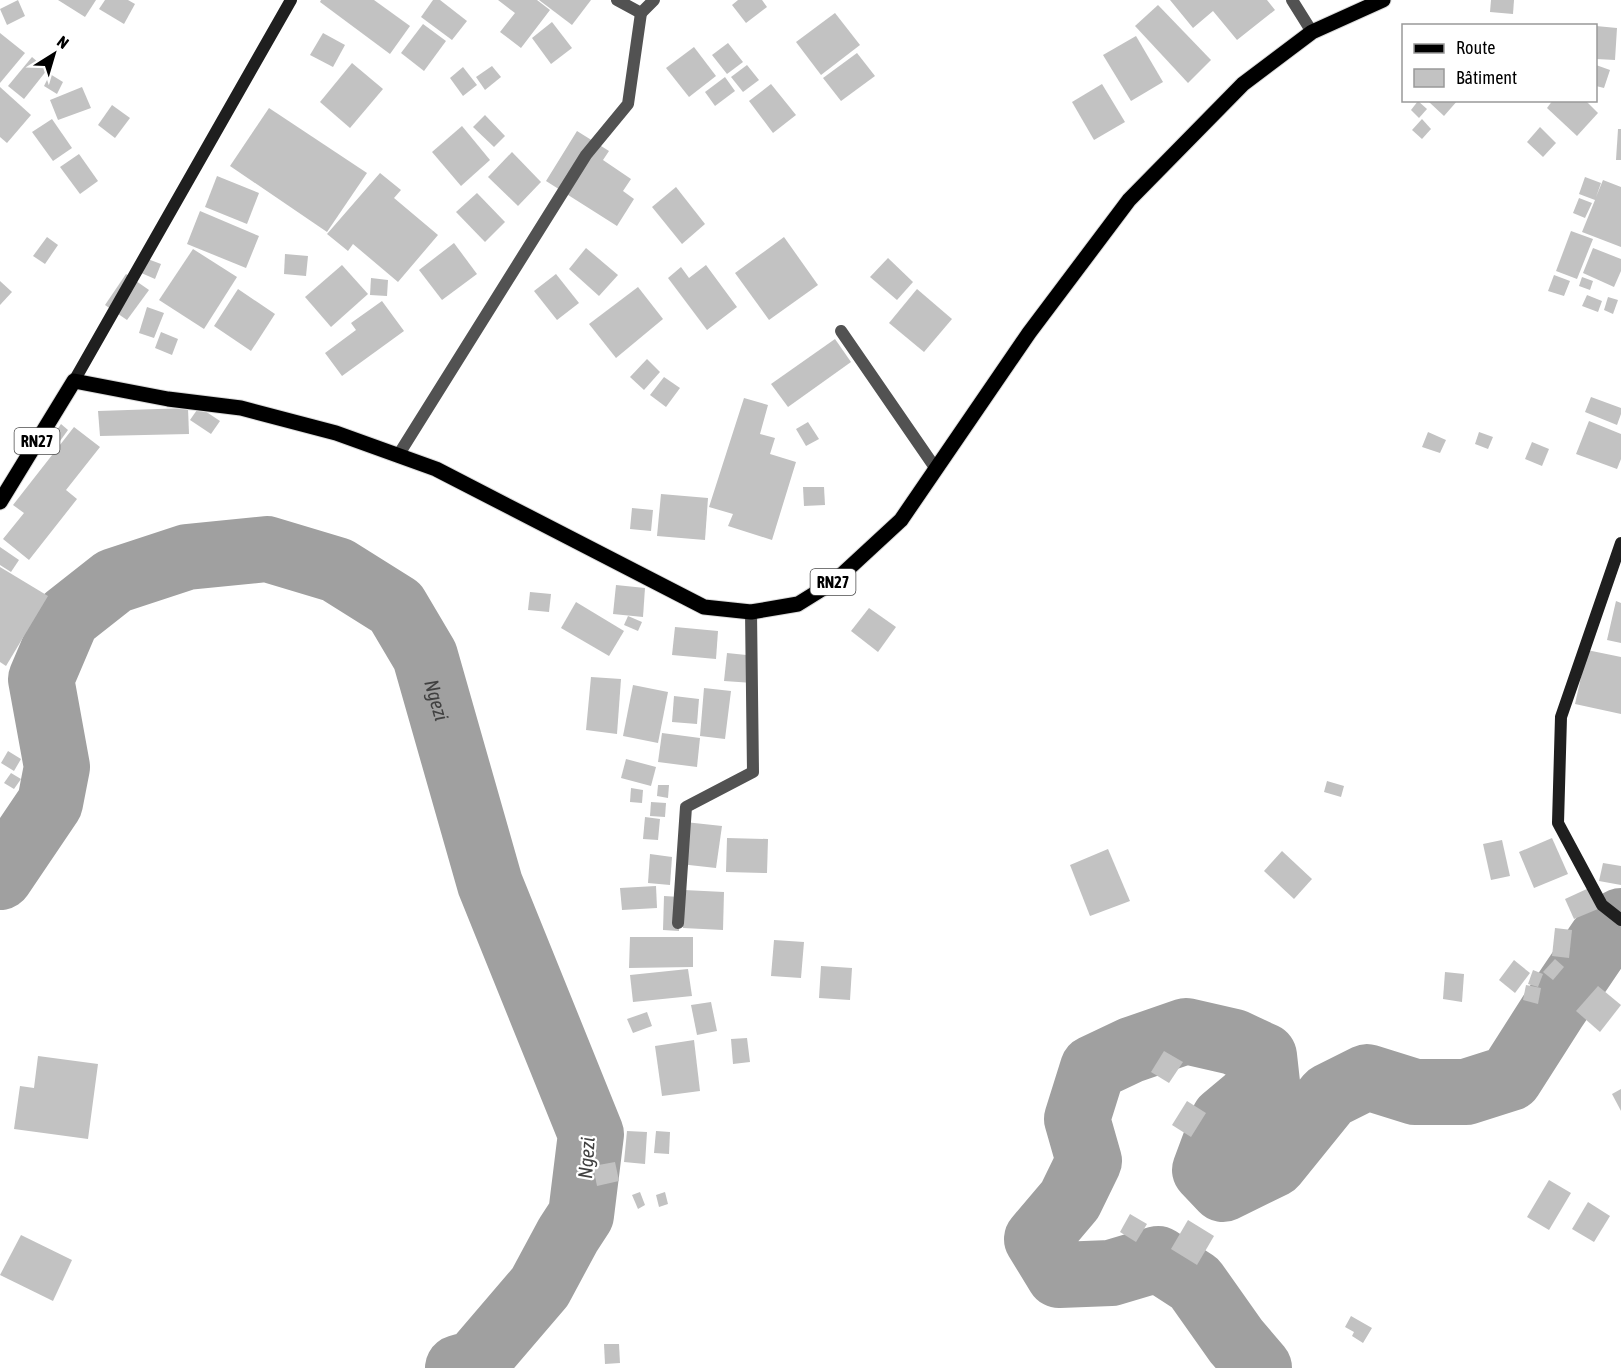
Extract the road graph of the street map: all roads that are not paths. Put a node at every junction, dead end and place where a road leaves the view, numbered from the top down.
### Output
1 (291, 0) edge
2 (617, 0) edge
3 (654, 0) edge
4 (1292, 0) edge
5 (1383, 0) edge
6 (641, 13) junction
7 (1312, 32) junction
8 (842, 331) dead end
9 (74, 381) junction
10 (399, 454) junction
11 (936, 469) junction
12 (0, 501) edge
13 (1621, 543) edge
14 (751, 612) junction
15 (1621, 920) edge
16 (678, 922) dead end

1 - 9 main road
2 - 6 street
3 - 6 street
4 - 7 street
5 - 7 main road, RN27
6 - 10 street
7 - 11 main road, RN27
8 - 11 street
9 - 10 main road, RN27
9 - 12 main road, RN27
10 - 14 main road, RN27
11 - 14 main road, RN27
13 - 15 main road
14 - 16 street

